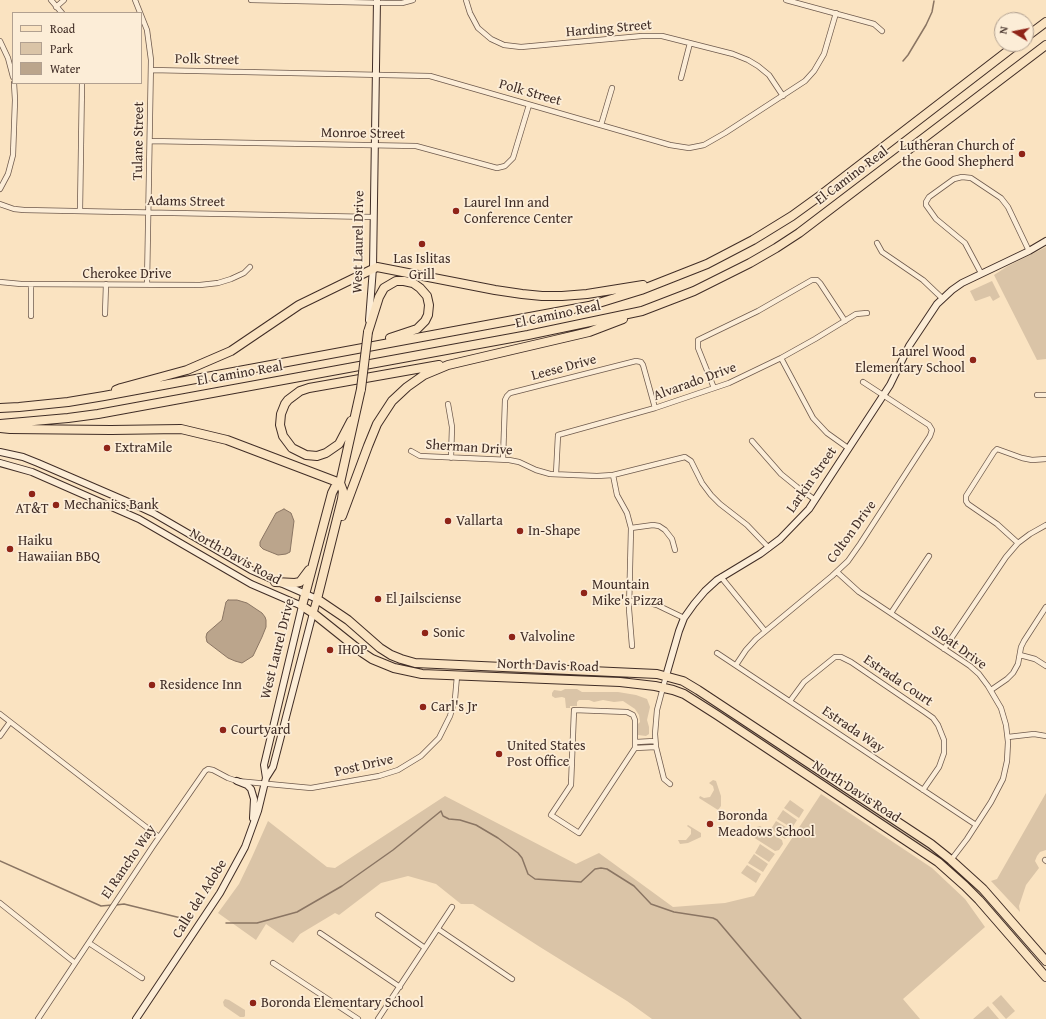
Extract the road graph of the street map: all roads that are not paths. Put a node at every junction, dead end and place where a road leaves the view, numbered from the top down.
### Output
1 (51, 0) edge
2 (64, 0) edge
3 (135, 0) edge
4 (252, 0) edge
5 (413, 0) edge
6 (466, 0) edge
7 (786, 0) edge
8 (377, 2) edge
9 (800, 2) edge
10 (56, 7) junction
11 (61, 12) edge
12 (140, 12) edge
13 (836, 13) junction
14 (142, 16) edge
15 (1046, 22) edge
16 (882, 31) dead end
17 (1034, 31) edge
18 (0, 41) edge
19 (690, 43) junction
20 (1046, 45) edge
21 (1007, 52) edge
22 (151, 70) junction
23 (12, 73) edge
24 (376, 75) junction
25 (681, 78) dead end
26 (14, 84) edge
27 (82, 84) edge
28 (612, 88) dead end
29 (783, 96) junction
30 (530, 105) junction
31 (601, 125) junction
32 (150, 141) junction
33 (375, 146) junction
34 (0, 189) edge
35 (0, 204) edge
36 (80, 211) junction
37 (149, 212) junction
38 (373, 217) junction
39 (1046, 241) edge
40 (877, 243) dead end
41 (1029, 251) junction
42 (250, 267) dead end
43 (372, 268) junction
44 (981, 273) junction
45 (674, 277) junction
46 (0, 282) edge
47 (32, 284) junction
48 (106, 284) junction
49 (147, 284) junction
50 (943, 299) junction
51 (642, 311) junction
52 (866, 312) dead end
53 (105, 314) dead end
54 (32, 316) dead end
55 (845, 321) junction
56 (368, 332) junction
57 (351, 350) junction
58 (781, 358) junction
59 (465, 360) junction
60 (863, 382) dead end
61 (714, 388) junction
62 (1036, 395) dead end
63 (1046, 395) edge
64 (104, 396) junction
65 (883, 396) junction
66 (358, 403) junction
67 (448, 404) dead end
68 (0, 408) edge
69 (655, 408) junction
70 (0, 424) edge
71 (0, 428) edge
72 (752, 441) dead end
73 (848, 448) junction
74 (411, 450) dead end
75 (0, 452) edge
76 (451, 458) junction
77 (503, 459) junction
78 (1046, 459) edge
79 (0, 463) edge
80 (556, 474) junction
81 (613, 475) junction
82 (340, 483) junction
83 (814, 499) junction
84 (1046, 525) edge
85 (631, 528) junction
86 (1018, 543) junction
87 (330, 548) junction
88 (768, 548) junction
89 (675, 550) dead end
90 (930, 556) dead end
91 (312, 567) junction
92 (837, 572) junction
93 (721, 578) junction
94 (275, 582) junction
95 (305, 594) junction
96 (318, 599) junction
97 (629, 601) junction
98 (302, 606) junction
99 (1046, 607) edge
100 (313, 613) junction
101 (891, 613) junction
102 (684, 618) junction
103 (765, 631) junction
104 (632, 646) dead end
105 (944, 649) junction
106 (717, 653) dead end
107 (1020, 655) junction
108 (736, 665) junction
109 (1046, 666) edge
110 (457, 676) junction
111 (666, 676) junction
112 (663, 688) junction
113 (991, 690) junction
114 (790, 701) junction
115 (0, 714) edge
116 (10, 722) junction
117 (0, 736) edge
118 (1046, 736) edge
119 (1008, 737) junction
120 (655, 741) junction
121 (636, 742) junction
122 (656, 747) junction
123 (635, 748) junction
124 (237, 781) junction
125 (266, 781) junction
126 (670, 784) dead end
127 (923, 790) junction
128 (976, 825) junction
129 (159, 837) junction
130 (249, 837) junction
131 (951, 860) junction
132 (0, 904) edge
133 (452, 907) dead end
134 (378, 915) dead end
135 (438, 929) junction
136 (320, 934) dead end
137 (89, 943) junction
138 (425, 948) junction
139 (1046, 961) edge
140 (75, 963) junction
141 (273, 963) dead end
142 (1046, 977) edge
143 (142, 978) dead end
144 (512, 980) dead end
145 (400, 986) junction
146 (38, 1019) edge
147 (136, 1019) edge
148 (358, 1019) edge
149 (378, 1019) edge

1 - 10 street
2 - 10 street
3 - 12 street, Tulane Street
4 - 8 street
5 - 8 street
6 - 19 street, Harding Street
7 - 9 street
8 - 24 street, West Laurel Drive
9 - 13 street
10 - 11 street
13 - 16 street
13 - 29 street, Polk Street
14 - 22 street, Tulane Street
15 - 17 highway
18 - 23 street
19 - 25 street
19 - 29 street, Harding Street
20 - 51 highway, El Camino Real
21 - 45 highway, El Camino Real
22 - 24 street, Polk Street
22 - 32 street, Tulane Street
24 - 30 street, Polk Street
24 - 33 street, West Laurel Drive
26 - 34 street
27 - 36 street
28 - 31 street
29 - 31 street, Polk Street
30 - 31 street, Polk Street
30 - 33 street, Monroe Street
32 - 33 street, Monroe Street
32 - 37 street, Tulane Street
33 - 38 street, West Laurel Drive
35 - 36 street, Adams Street
36 - 37 street, Adams Street
37 - 38 street, Adams Street
37 - 49 street, Tulane Street
38 - 43 street, West Laurel Drive
39 - 41 street, Larkin Street
40 - 50 street
41 - 44 street, Larkin Street
41 - 44 street
42 - 49 street, Cherokee Drive
43 - 45 highway
43 - 56 street, West Laurel Drive
43 - 64 highway
44 - 50 street, Larkin Street
45 - 57 highway, El Camino Real
46 - 47 street, Cherokee Drive
47 - 48 street, Cherokee Drive
47 - 54 street
48 - 49 street, Cherokee Drive
48 - 53 street
50 - 65 street, Larkin Street
51 - 59 highway
51 - 70 highway, El Camino Real
52 - 55 street, Alvarado Drive
55 - 58 street, Alvarado Drive
55 - 61 street
56 - 57 highway
56 - 66 highway, West Laurel Drive, bridge
57 - 64 highway, El Camino Real
58 - 61 street, Alvarado Drive
58 - 73 street
59 - 66 highway
59 - 87 highway
60 - 65 street
61 - 69 street, Alvarado Drive
62 - 63 street
64 - 68 highway, El Camino Real
65 - 73 street, Larkin Street
65 - 92 street, Colton Drive
66 - 82 highway, West Laurel Drive
67 - 76 street
69 - 77 street, Leese Drive
69 - 80 street, Alvarado Drive
71 - 82 highway
72 - 83 street
73 - 83 street, Larkin Street
74 - 76 street, Sherman Drive
75 - 94 street, North Davis Road
76 - 77 street, Sherman Drive
77 - 80 street, Sherman Drive
78 - 86 street
79 - 98 street, North Davis Road
80 - 81 street, Sherman Drive
81 - 85 street
81 - 88 street, Sherman Drive
82 - 87 highway, West Laurel Drive
82 - 91 highway, West Laurel Drive
83 - 88 street, Larkin Street
84 - 86 street
85 - 89 street
85 - 97 street
86 - 105 street
87 - 96 highway, West Laurel Drive
88 - 93 street, Larkin Street
90 - 101 street
91 - 94 highway
91 - 95 highway, West Laurel Drive
92 - 101 street, Sloat Drive
92 - 103 street, Colton Drive
93 - 102 street, Larkin Street
93 - 103 street
94 - 95 street, North Davis Road
95 - 96 street, North Davis Road
95 - 98 highway, West Laurel Drive
96 - 100 main road, West Laurel Drive
96 - 111 highway, North Davis Road
97 - 102 street
97 - 104 street
98 - 100 highway, North Davis Road
98 - 125 street, West Laurel Drive
99 - 107 street
100 - 110 highway, North Davis Road
100 - 125 street, West Laurel Drive
101 - 105 street, Sloat Drive
102 - 111 street, Larkin Street
103 - 108 street, Colton Drive
105 - 113 street, Sloat Drive
106 - 108 street, Estrada Way
107 - 109 street
107 - 113 street
108 - 114 street, Estrada Way
110 - 112 highway, North Davis Road
110 - 125 street, Post Drive
111 - 112 street, Larkin Street
111 - 131 highway, North Davis Road
112 - 120 street, Larkin Street
112 - 142 highway, North Davis Road
113 - 119 street, Sloat Drive
114 - 127 street, Estrada Way
114 - 127 street, Estrada Court
115 - 116 street
116 - 117 street
116 - 129 street
118 - 119 street
119 - 128 street, Sloat Drive
120 - 121 street
120 - 122 street, Larkin Street
121 - 123 street
121 - 123 street
122 - 123 street
122 - 126 street, Larkin Street
124 - 125 street, El Rancho Way
124 - 129 street, El Rancho Way
124 - 130 street
125 - 130 street, Calle del Adobe
127 - 128 street, Estrada Way
128 - 131 street, Sloat Drive
129 - 137 street, El Rancho Way
130 - 147 street, Calle del Adobe
131 - 139 highway, North Davis Road
132 - 140 street
133 - 135 street
134 - 138 street
135 - 138 street
135 - 144 street
136 - 145 street
137 - 140 street, El Rancho Way
137 - 143 street
138 - 145 street
140 - 146 street, El Rancho Way
141 - 148 street
145 - 149 street

